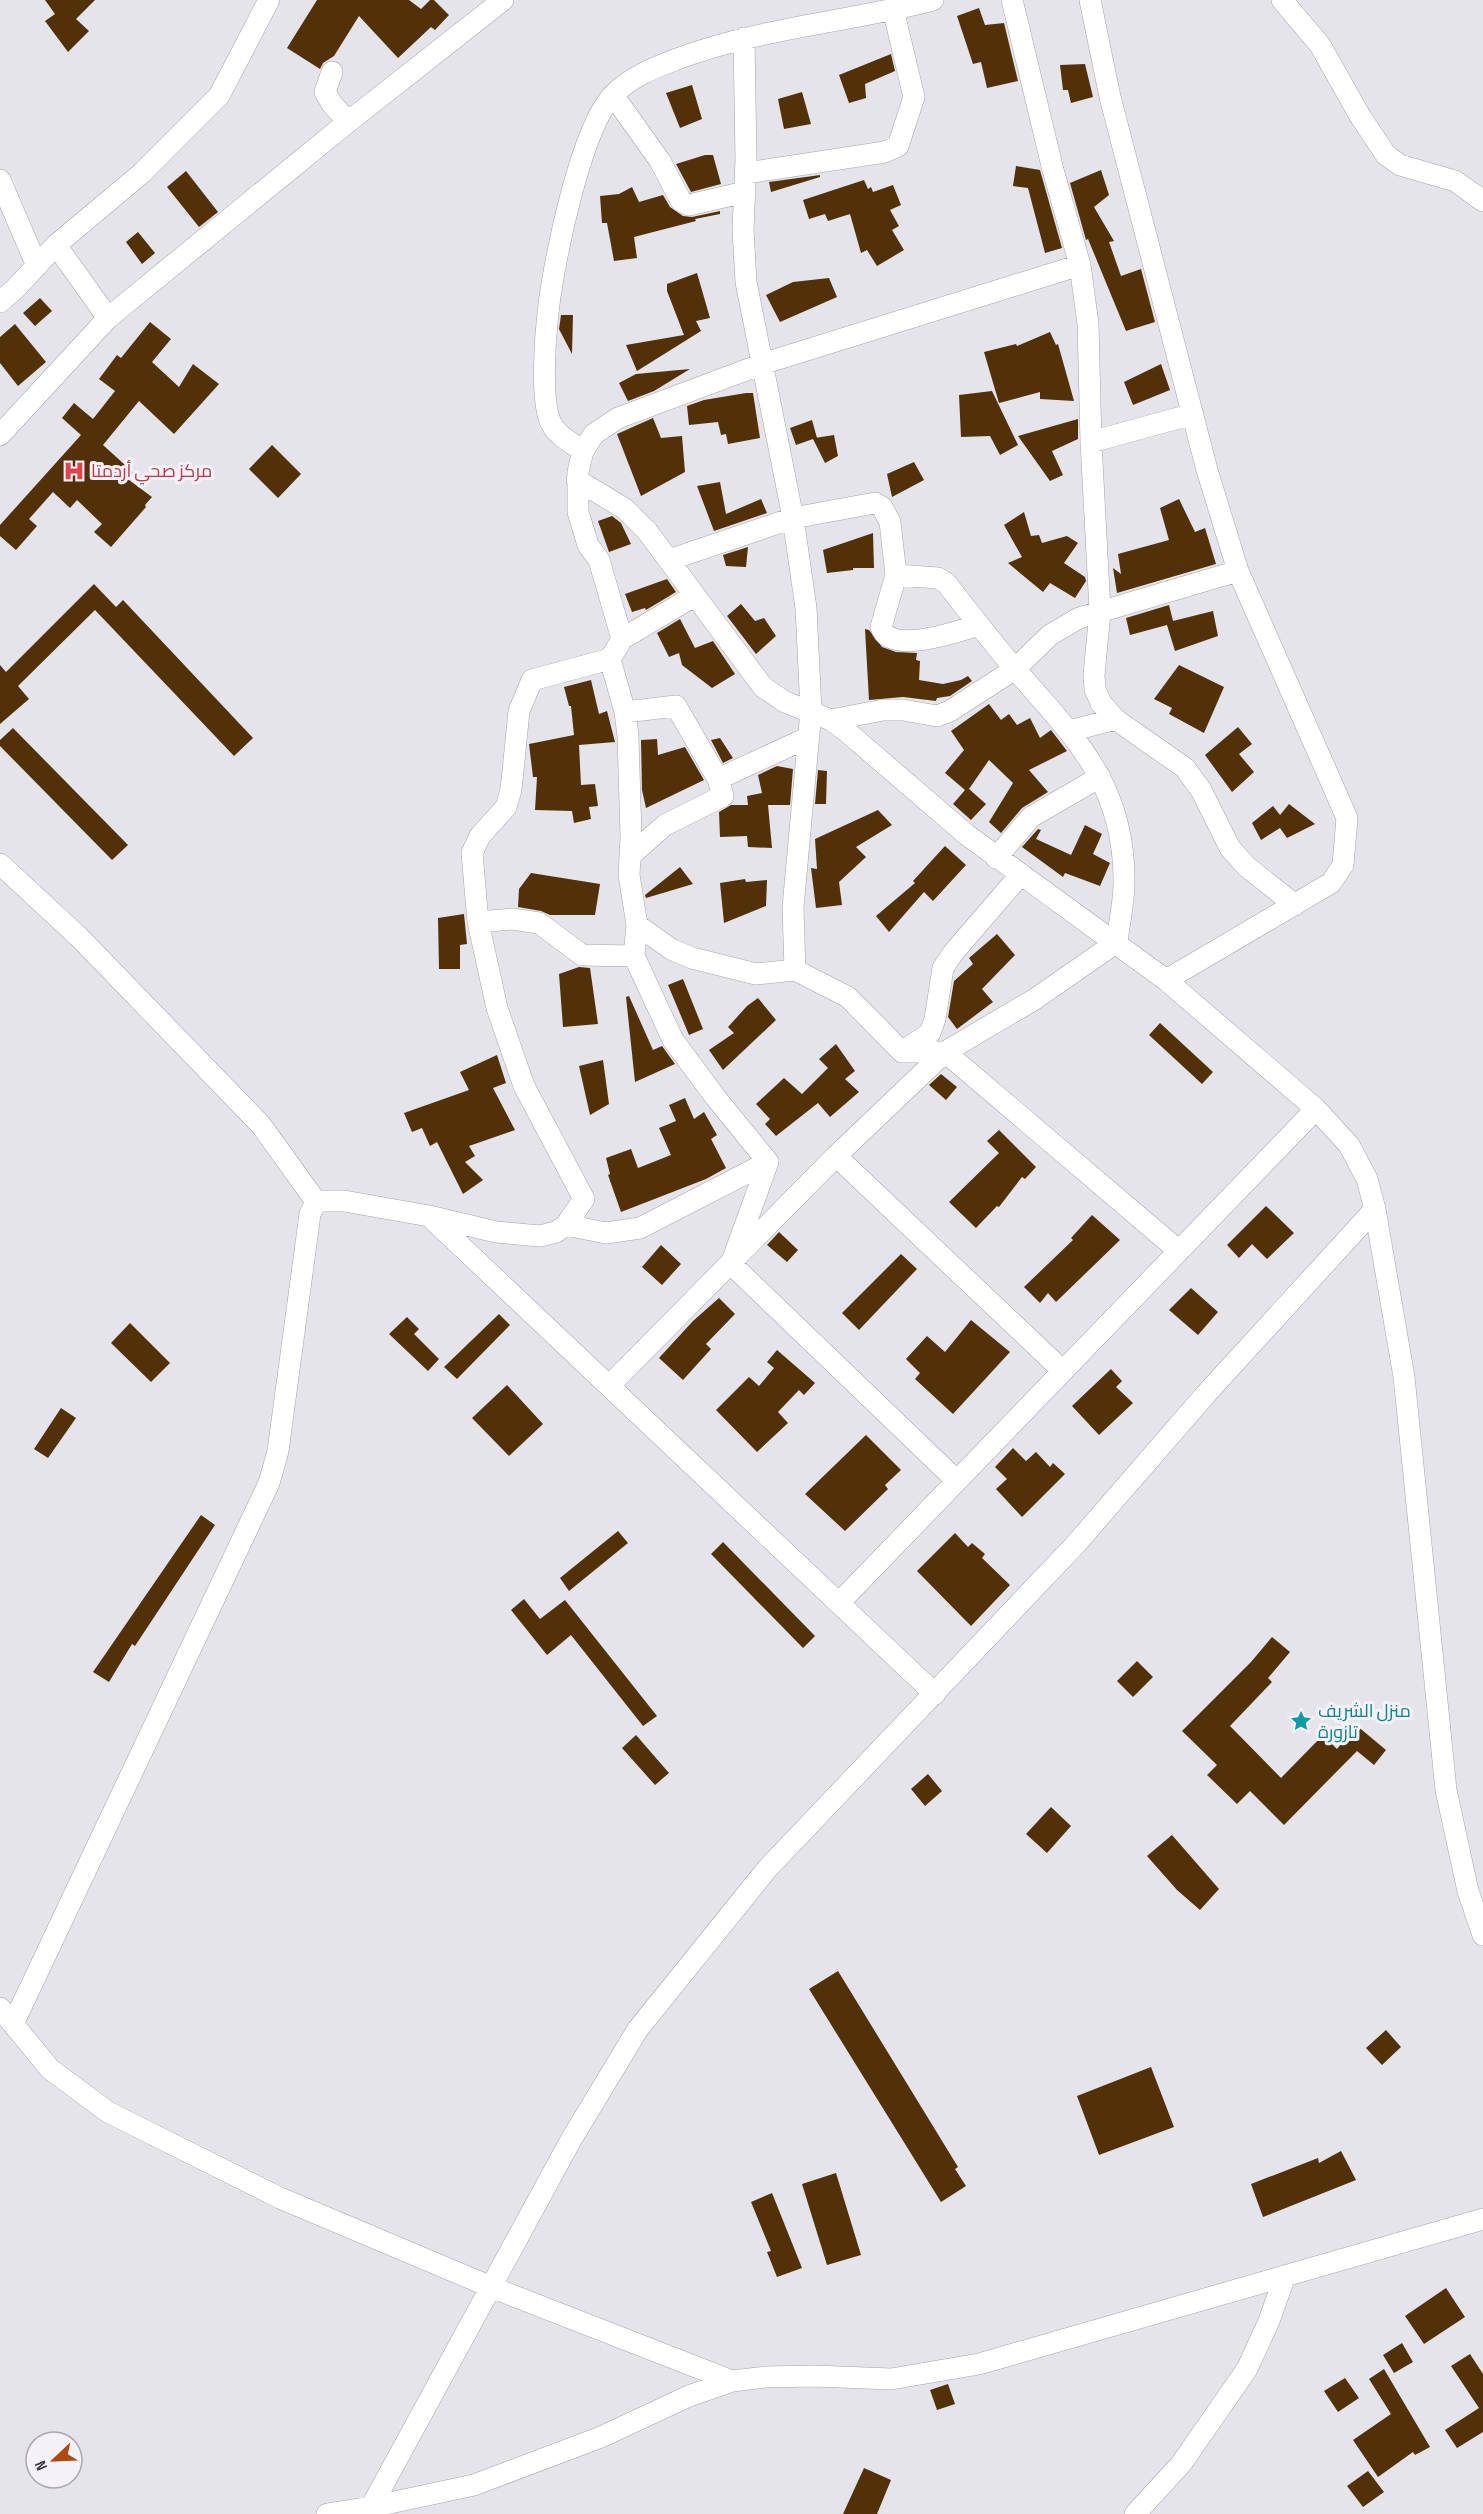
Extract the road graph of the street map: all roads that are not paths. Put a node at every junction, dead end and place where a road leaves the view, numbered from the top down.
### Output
1 (269, 0) edge
2 (504, 0) edge
3 (933, 0) edge
4 (1012, 0) edge
5 (1090, 0) edge
6 (1282, 0) edge
7 (894, 9) junction
8 (744, 38) junction
9 (332, 72) dead end
10 (612, 95) junction
11 (348, 122) junction
12 (0, 180) edge
13 (746, 182) junction
14 (1483, 201) edge
15 (56, 245) junction
16 (1080, 265) junction
17 (37, 266) junction
18 (0, 302) edge
19 (108, 318) junction
20 (762, 364) junction
21 (1193, 414) junction
22 (0, 435) edge
23 (1091, 442) junction
24 (583, 451) junction
25 (577, 480) junction
26 (793, 518) junction
27 (669, 560) junction
28 (1238, 571) junction
29 (896, 575) junction
30 (694, 596) junction
31 (1100, 611) junction
32 (979, 626) junction
33 (622, 639) junction
34 (610, 659) junction
35 (1015, 669) junction
36 (811, 711) junction
37 (625, 712) junction
38 (1114, 719) junction
39 (831, 720) junction
40 (1071, 731) junction
41 (809, 736) junction
42 (1100, 777) junction
43 (718, 779) junction
44 (630, 856) junction
45 (996, 858) junction
46 (0, 864) edge
47 (1021, 874) junction
48 (1295, 905) junction
49 (478, 922) junction
50 (637, 925) junction
51 (1117, 942) junction
52 (634, 956) junction
53 (795, 970) junction
54 (1166, 980) junction
55 (902, 1052) junction
56 (945, 1052) junction
57 (1316, 1109) junction
58 (836, 1156) junction
59 (768, 1162) junction
60 (317, 1203) junction
61 (1375, 1209) junction
62 (429, 1216) junction
63 (566, 1225) junction
64 (1179, 1251) junction
65 (730, 1264) junction
66 (1064, 1371) junction
67 (609, 1386) junction
68 (957, 1481) junction
69 (839, 1604) junction
70 (934, 1694) junction
71 (1483, 1935) edge
72 (7, 2016) edge
73 (1483, 2218) edge
74 (1285, 2276) junction
75 (492, 2287) junction
76 (732, 2381) junction
77 (371, 2507) junction
78 (327, 2514) edge
79 (1135, 2514) edge

1 - 15 street
2 - 11 street
3 - 7 street
4 - 16 street
5 - 21 street
6 - 14 street
7 - 8 street
7 - 13 street
8 - 10 street
8 - 13 street
9 - 11 street
10 - 13 street
10 - 24 street
11 - 19 street
12 - 17 street
13 - 20 street
15 - 17 street
15 - 19 street
16 - 20 street
16 - 23 street
17 - 18 street
19 - 22 street
20 - 24 street
20 - 26 street
21 - 23 street
21 - 28 street
23 - 31 street
24 - 25 street
25 - 27 street
25 - 33 street
26 - 27 street
26 - 29 street
26 - 36 street
27 - 30 street
28 - 31 street
28 - 48 street
29 - 32 street
29 - 32 street
30 - 33 street
30 - 36 street
31 - 35 street
31 - 38 street
32 - 35 street
33 - 34 street
34 - 37 street
34 - 49 street
35 - 39 street
35 - 40 street
36 - 39 street
36 - 41 street
37 - 43 street
37 - 44 street
38 - 40 street
38 - 48 street
39 - 45 street
40 - 42 street
41 - 43 street
41 - 53 street
42 - 45 street
42 - 51 street
43 - 44 street
44 - 50 street
45 - 47 street
46 - 60 street
47 - 51 street
47 - 55 street
48 - 54 street
49 - 52 street
49 - 63 street
50 - 52 street
50 - 53 street
51 - 54 street
51 - 56 street
52 - 59 street
53 - 55 street
54 - 57 street
55 - 56 street
56 - 58 street
56 - 64 street
57 - 61 street
57 - 64 street
58 - 65 street
58 - 66 street
59 - 63 street
59 - 65 street
60 - 62 street
60 - 72 street
61 - 70 street
61 - 71 street
62 - 63 street
62 - 67 street
64 - 66 street
65 - 67 street
65 - 68 street
66 - 68 street
67 - 69 street
68 - 69 street
69 - 70 street
70 - 75 street
72 - 75 street
73 - 74 street
74 - 76 street
74 - 79 street
75 - 76 street
75 - 77 street
76 - 77 street
77 - 78 street

